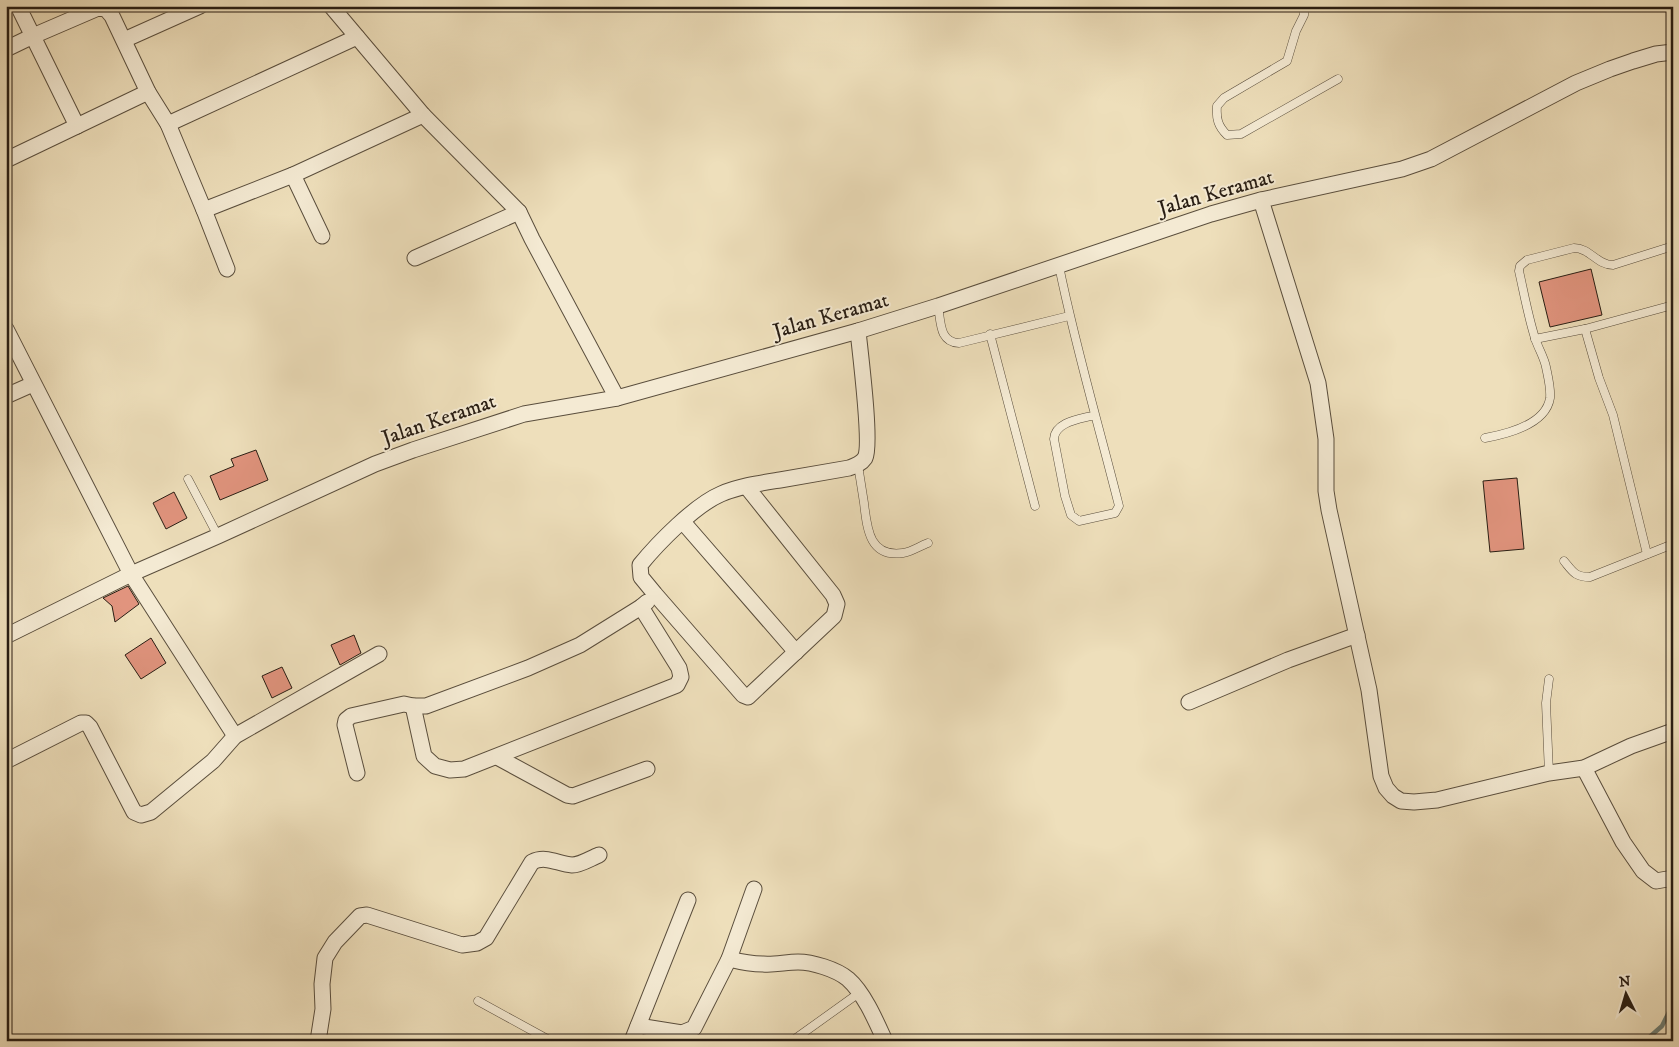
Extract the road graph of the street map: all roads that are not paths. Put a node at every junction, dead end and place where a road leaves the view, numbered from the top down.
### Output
1 (18, 6) edge
2 (200, 6) edge
3 (331, 6) edge
4 (1304, 6) edge
5 (33, 36) junction
6 (357, 38) junction
7 (124, 40) junction
8 (6, 49) edge
9 (1673, 52) edge
10 (1338, 79) dead end
11 (148, 92) junction
12 (423, 114) junction
13 (168, 124) junction
14 (77, 126) junction
15 (6, 160) edge
16 (293, 175) junction
17 (1262, 200) junction
18 (204, 210) junction
19 (519, 212) junction
20 (322, 236) dead end
21 (1673, 246) edge
22 (415, 258) dead end
23 (1059, 266) junction
24 (227, 269) dead end
25 (1673, 305) edge
26 (938, 306) junction
27 (1069, 316) junction
28 (6, 328) edge
29 (1585, 328) junction
30 (858, 331) junction
31 (990, 334) junction
32 (1535, 339) junction
33 (33, 384) junction
34 (6, 396) edge
35 (617, 398) junction
36 (1095, 415) junction
37 (1485, 438) dead end
38 (858, 465) junction
39 (188, 479) dead end
40 (746, 486) junction
41 (1035, 506) dead end
42 (684, 522) junction
43 (218, 536) junction
44 (928, 543) dead end
45 (1673, 544) edge
46 (1647, 554) junction
47 (1564, 561) dead end
48 (131, 574) junction
49 (655, 594) junction
50 (642, 607) junction
51 (1357, 635) junction
52 (6, 636) edge
53 (796, 652) junction
54 (379, 654) dead end
55 (1549, 678) dead end
56 (1188, 702) dead end
57 (413, 706) junction
58 (1673, 731) edge
59 (235, 736) junction
60 (496, 757) junction
61 (6, 761) edge
62 (1584, 768) junction
63 (647, 769) dead end
64 (357, 773) dead end
65 (1549, 773) junction
66 (599, 855) dead end
67 (1673, 878) edge
68 (754, 889) dead end
69 (688, 900) dead end
70 (729, 959) junction
71 (859, 993) junction
72 (478, 1001) dead end
73 (635, 1034) edge
74 (318, 1041) edge
75 (551, 1041) edge
76 (792, 1041) edge
77 (885, 1041) edge

1 - 5 street
2 - 7 street
3 - 6 street
4 - 10 lane
5 - 7 street
5 - 8 street
5 - 14 street
6 - 12 street
6 - 13 street
7 - 11 street
9 - 17 street, Jalan Keramat
11 - 13 street
11 - 14 street
12 - 16 street
12 - 19 street
13 - 18 street
14 - 15 street
16 - 18 street
16 - 20 street
17 - 23 street, Jalan Keramat
17 - 51 street
18 - 24 street
19 - 22 street
19 - 35 street
21 - 32 lane
23 - 26 street, Jalan Keramat
23 - 27 lane
25 - 29 lane
26 - 30 street, Jalan Keramat
26 - 31 lane
27 - 31 lane
27 - 36 lane
28 - 33 street
29 - 32 lane
29 - 46 lane
30 - 35 street, Jalan Keramat
30 - 38 street
31 - 41 lane
32 - 37 lane
33 - 34 street
33 - 48 street
35 - 43 street, Jalan Keramat
36 - 36 lane
38 - 40 street
38 - 44 lane
39 - 43 lane
40 - 42 street
40 - 53 street
42 - 49 street
42 - 53 street
43 - 48 street, Jalan Keramat
45 - 46 lane
46 - 47 lane
48 - 52 street, Jalan Keramat
48 - 59 street
49 - 50 street
49 - 53 street
50 - 57 street
50 - 60 street
51 - 56 street
51 - 65 street
54 - 59 street
55 - 65 lane
57 - 60 street
57 - 64 street
58 - 62 street
59 - 61 street
60 - 63 street
62 - 65 street
62 - 67 street
66 - 74 street
68 - 70 street
69 - 73 street
70 - 71 street
70 - 73 street
71 - 76 lane
71 - 77 street
72 - 75 lane

